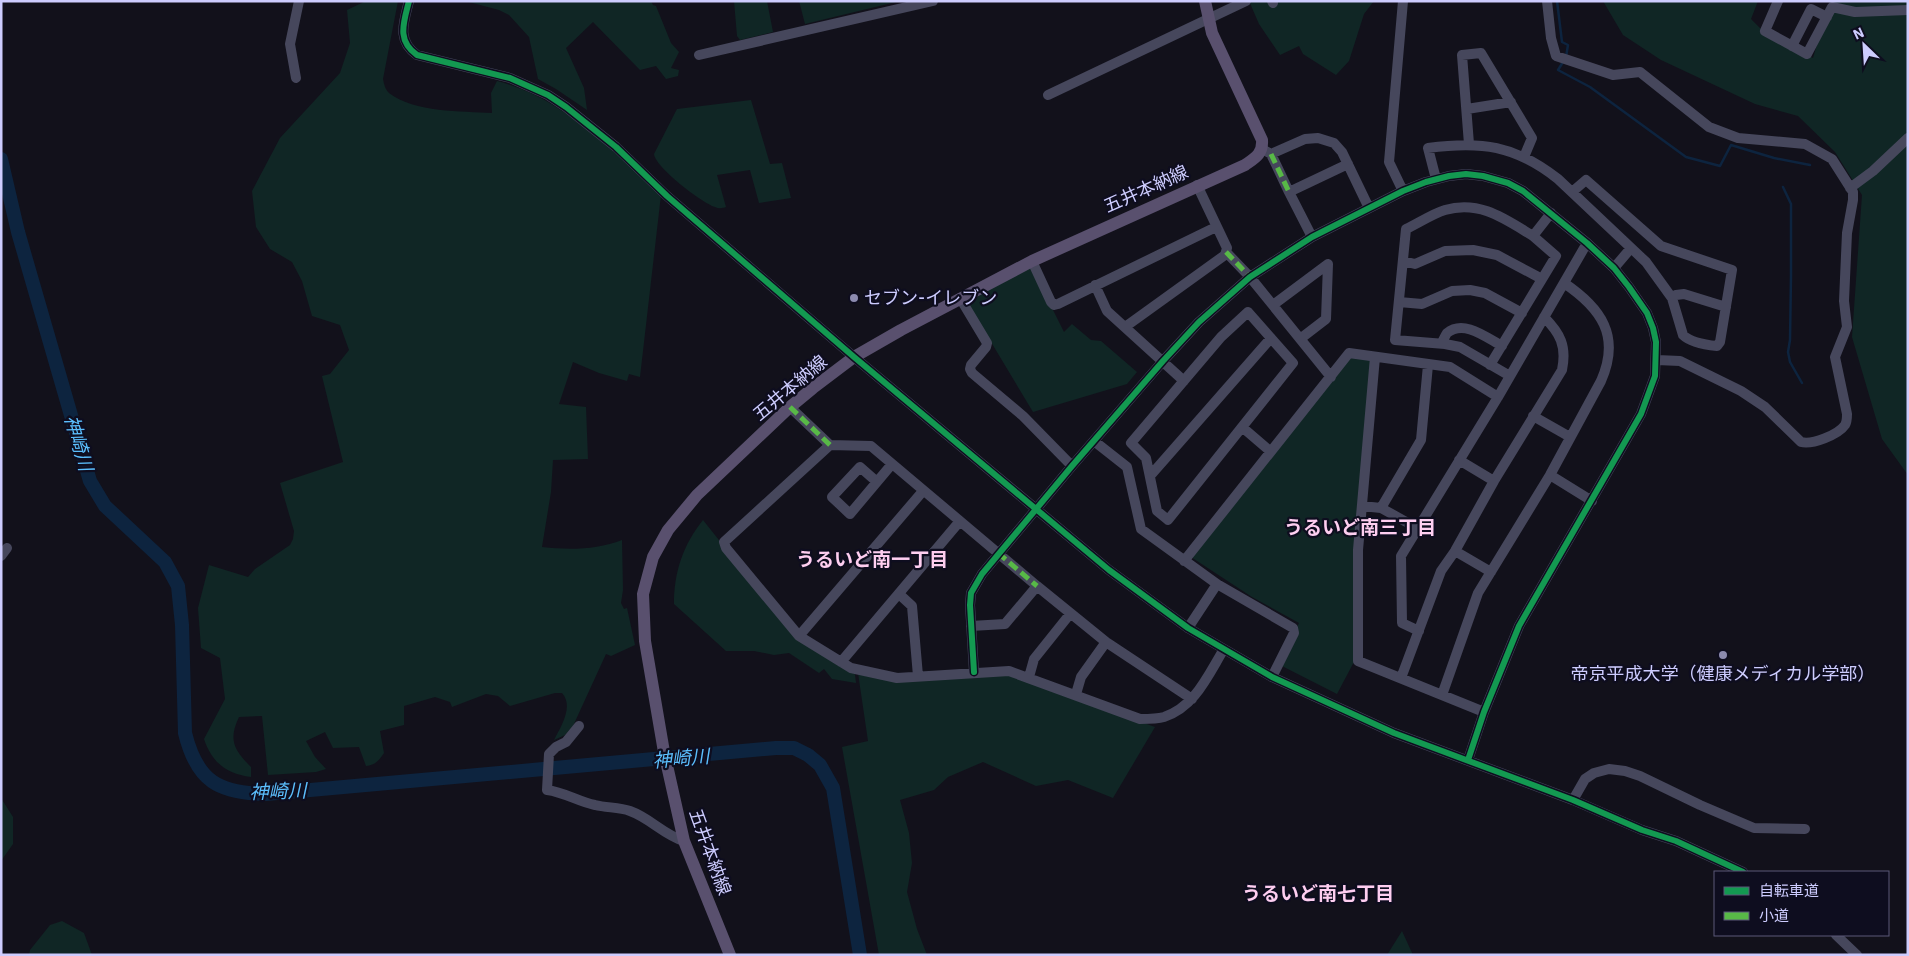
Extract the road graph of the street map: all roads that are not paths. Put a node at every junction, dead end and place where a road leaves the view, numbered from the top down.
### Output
1 (299, 1) edge
2 (409, 1) edge
3 (934, 1) edge
4 (1205, 1) edge
5 (1246, 1) edge
6 (1403, 1) edge
7 (1547, 1) edge
8 (1778, 1) edge
9 (1908, 10) edge
10 (1827, 17) junction
11 (1208, 19) junction
12 (1792, 46) junction
13 (699, 55) dead end
14 (296, 78) dead end
15 (1048, 96) dead end
16 (1511, 102) junction
17 (1467, 110) junction
18 (1908, 138) edge
19 (1469, 144) junction
20 (1266, 151) junction
21 (1524, 157) junction
22 (1348, 164) junction
23 (1436, 179) junction
24 (1198, 186) junction
25 (1850, 188) junction
26 (1403, 191) junction
27 (1289, 192) junction
28 (1572, 192) junction
29 (1369, 208) junction
30 (1551, 213) junction
31 (1216, 227) junction
32 (1533, 236) junction
33 (1312, 237) junction
34 (1587, 243) junction
35 (1631, 248) junction
36 (1226, 252) junction
37 (1032, 261) junction
38 (1403, 261) junction
39 (1614, 268) junction
40 (1250, 277) junction
41 (1542, 279) junction
42 (1564, 283) junction
43 (1095, 285) junction
44 (960, 298) junction
45 (1672, 298) junction
46 (1399, 302) junction
47 (1273, 305) junction
48 (1726, 307) junction
49 (1522, 313) junction
50 (1544, 316) junction
51 (1125, 327) junction
52 (1271, 338) junction
53 (1300, 339) junction
54 (1441, 344) junction
55 (1502, 346) junction
56 (1375, 356) junction
57 (854, 357) junction
58 (1656, 360) junction
59 (1163, 361) junction
60 (1428, 365) junction
61 (1490, 365) junction
62 (1510, 376) junction
63 (1331, 377) junction
64 (1184, 381) junction
65 (1498, 397) junction
66 (790, 407) junction
67 (1533, 416) junction
68 (1242, 427) junction
69 (1570, 437) junction
70 (1094, 441) junction
71 (830, 445) junction
72 (1270, 451) junction
73 (1460, 460) junction
74 (892, 464) junction
75 (1072, 466) junction
76 (1550, 475) junction
77 (1150, 476) junction
78 (1494, 481) junction
79 (877, 482) junction
80 (924, 491) junction
81 (1592, 501) junction
82 (1362, 506) junction
83 (1381, 508) junction
84 (1037, 509) junction
85 (960, 521) junction
86 (1417, 528) junction
87 (1455, 551) junction
88 (998, 553) junction
89 (1184, 561) junction
90 (1491, 572) junction
91 (1217, 584) junction
92 (1037, 586) junction
93 (898, 594) junction
94 (1070, 614) junction
95 (971, 626) junction
96 (1188, 628) junction
97 (1419, 631) junction
98 (799, 636) junction
99 (1106, 642) junction
100 (1224, 648) junction
101 (842, 662) junction
102 (974, 672) junction
103 (918, 676) junction
104 (1029, 677) junction
105 (1272, 677) junction
106 (1401, 678) junction
107 (1076, 694) junction
108 (1442, 694) junction
109 (1192, 699) junction
110 (1484, 712) junction
111 (579, 726) dead end
112 (1468, 760) junction
113 (1573, 800) junction
114 (1805, 829) dead end
115 (684, 841) junction
116 (1741, 871) edge
117 (1837, 936) edge
118 (730, 955) edge
119 (1857, 955) edge

1 - 14 street
2 - 57 street
3 - 13 street
4 - 11 main road
5 - 11 street
6 - 26 street
7 - 25 street
8 - 12 street
9 - 10 street
10 - 12 street
10 - 12 street
11 - 15 street
11 - 20 main road
16 - 17 street
16 - 17 street
16 - 21 street
17 - 19 street
18 - 25 street
19 - 21 street
19 - 23 street
20 - 22 street
20 - 24 main road, 五井本納線
20 - 27 street
21 - 28 street
22 - 27 street
22 - 29 street
23 - 26 street
23 - 30 street
24 - 31 street
24 - 37 main road, 五井本納線
25 - 58 street
26 - 29 street
27 - 33 street
28 - 35 street
28 - 48 street
29 - 33 street
30 - 32 street
30 - 34 street
31 - 36 street
31 - 43 street
32 - 38 street
32 - 41 street
33 - 40 street
34 - 39 street
34 - 42 street
35 - 39 street
35 - 45 street
36 - 40 street
36 - 51 street
37 - 43 street
37 - 44 main road, 五井本納線
38 - 41 street
38 - 46 street
39 - 58 street
40 - 47 street
40 - 59 street
41 - 49 street
42 - 50 street
42 - 69 street
43 - 51 street
44 - 57 main road, 五井本納線
44 - 75 street
45 - 48 street
45 - 48 street
46 - 49 street
46 - 54 street
47 - 53 street
47 - 53 street
49 - 55 street
50 - 62 street
50 - 67 street
51 - 59 street
52 - 64 street
52 - 68 street
52 - 77 street
53 - 63 street
54 - 55 street
54 - 61 street
55 - 61 street
56 - 60 street
56 - 63 street
56 - 82 street
57 - 66 main road, 五井本納線
57 - 84 street
58 - 81 street
59 - 64 street
59 - 70 street
60 - 65 street
60 - 83 street
61 - 62 street
62 - 65 street
63 - 72 street
64 - 77 street
65 - 73 street
66 - 71 street
66 - 115 main road, 五井本納線
67 - 69 street
67 - 78 street
68 - 72 street
68 - 77 street
69 - 76 street
70 - 75 street
70 - 89 street
71 - 74 street
71 - 98 street
72 - 89 street
73 - 78 street
73 - 86 street
74 - 79 street
74 - 80 street
75 - 84 street
76 - 81 street
76 - 90 street
78 - 87 street
79 - 79 street
80 - 85 street
80 - 98 street
81 - 110 street
82 - 83 street
82 - 106 street
83 - 86 street
84 - 88 street
84 - 96 street
85 - 88 street
85 - 93 street
86 - 97 street
87 - 90 street
87 - 97 street
88 - 92 street
88 - 95 street
89 - 91 street
90 - 108 street
91 - 96 street
91 - 105 street
92 - 94 street
92 - 95 street
93 - 101 street
93 - 103 street
94 - 99 street
94 - 104 street
95 - 102 street
96 - 100 street
97 - 106 street
98 - 101 street
99 - 107 street
99 - 109 street
100 - 105 street
100 - 109 street
101 - 103 street
102 - 103 street
102 - 104 street
104 - 107 street
105 - 112 street
106 - 108 street
107 - 109 street
108 - 110 street
110 - 112 street
111 - 115 street
112 - 113 street
113 - 114 street
113 - 116 street
115 - 118 main road, 五井本納線
117 - 119 street

